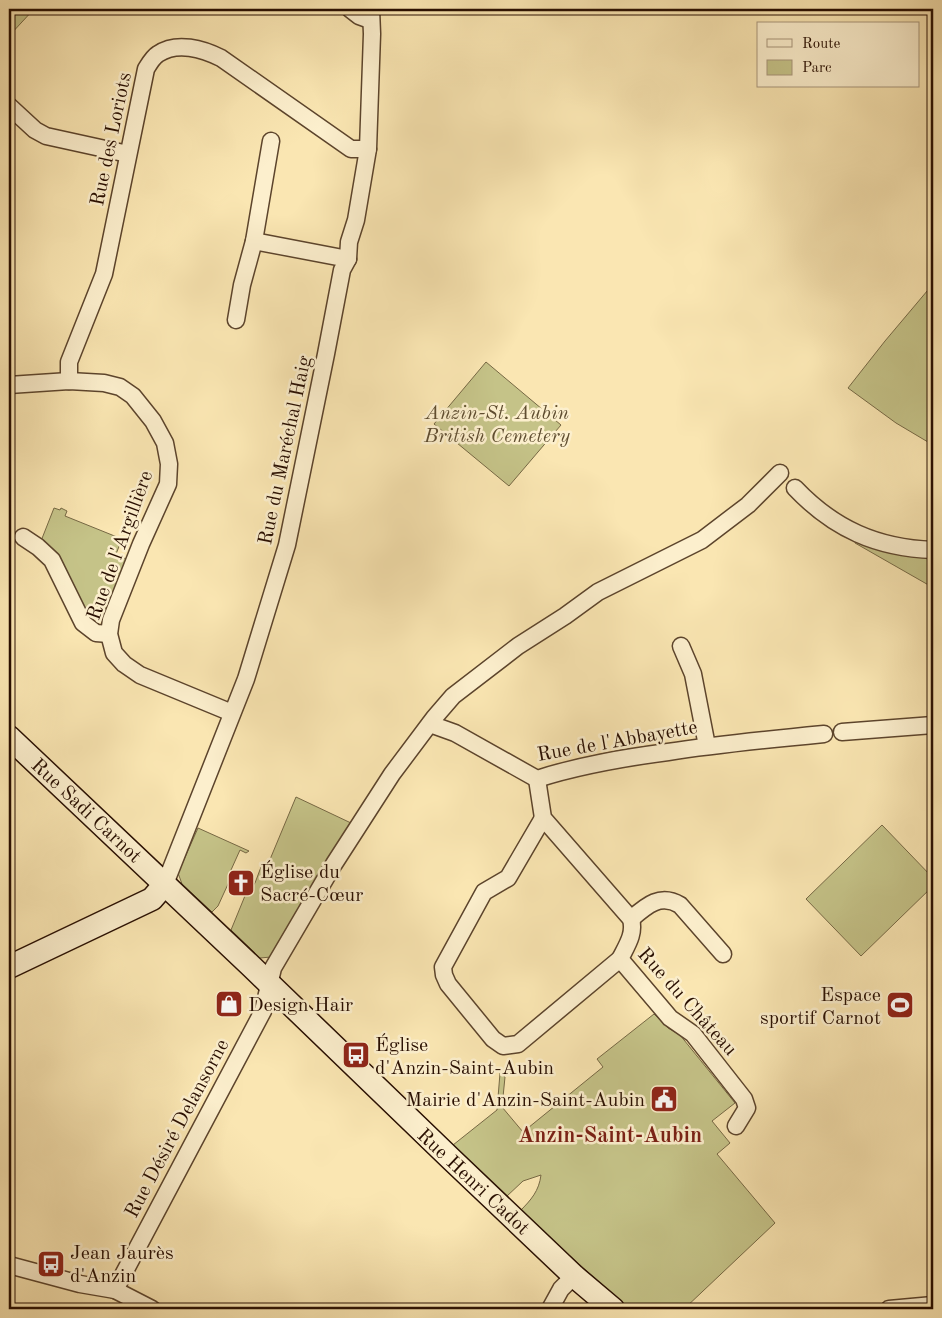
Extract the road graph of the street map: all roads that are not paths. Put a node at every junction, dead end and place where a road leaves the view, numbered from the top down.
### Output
1 (350, 9) edge
2 (371, 14) edge
3 (9, 106) edge
4 (271, 141) dead end
5 (368, 149) junction
6 (128, 154) junction
7 (254, 241) junction
8 (348, 259) junction
9 (236, 320) dead end
10 (69, 381) junction
11 (9, 385) edge
12 (780, 473) dead end
13 (795, 488) dead end
14 (23, 537) dead end
15 (933, 550) edge
16 (109, 634) junction
17 (681, 646) dead end
18 (232, 713) junction
19 (430, 724) junction
20 (933, 725) edge
21 (842, 732) dead end
22 (824, 734) dead end
23 (9, 737) edge
24 (708, 746) junction
25 (537, 779) junction
26 (543, 818) junction
27 (165, 884) junction
28 (631, 919) junction
29 (723, 954) dead end
30 (620, 959) junction
31 (9, 967) edge
32 (270, 985) junction
33 (736, 1126) dead end
34 (9, 1265) edge
35 (574, 1276) junction
36 (114, 1290) junction
37 (933, 1305) edge
38 (152, 1309) edge
39 (550, 1309) edge
40 (613, 1309) edge
41 (889, 1309) edge

1 - 2 street
2 - 5 street, Rue du Maréchal Haig
3 - 6 street
4 - 7 street
5 - 6 street, Rue des Loriots
5 - 8 street, Rue du Maréchal Haig
6 - 10 street, Rue des Loriots
7 - 8 street
7 - 9 street
8 - 18 street, Rue du Maréchal Haig
10 - 11 street, Rue de l'Argillière
10 - 16 street, Rue de l'Argillière
12 - 19 street, Rue Désiré Delansorne
13 - 15 street
14 - 16 street
16 - 18 street, Rue de l'Argillière
17 - 24 street
18 - 27 street, Rue du Maréchal Haig
19 - 25 street, Rue de l'Abbayette
19 - 32 street, Rue Désiré Delansorne
20 - 21 street
22 - 24 street, Rue de l'Abbayette
23 - 27 main road, Rue Sadi Carnot
24 - 25 street, Rue de l'Abbayette
25 - 26 street
26 - 28 street
26 - 30 street
27 - 31 main road
27 - 32 main road, Rue Henri Cadot
28 - 29 street
28 - 30 street, Rue du Château
30 - 33 street, Rue du Château
32 - 35 main road, Rue Henri Cadot
32 - 36 street, Rue Désiré Delansorne
34 - 36 street
35 - 39 street
35 - 40 main road, Rue Henri Cadot
36 - 38 street
37 - 41 street

